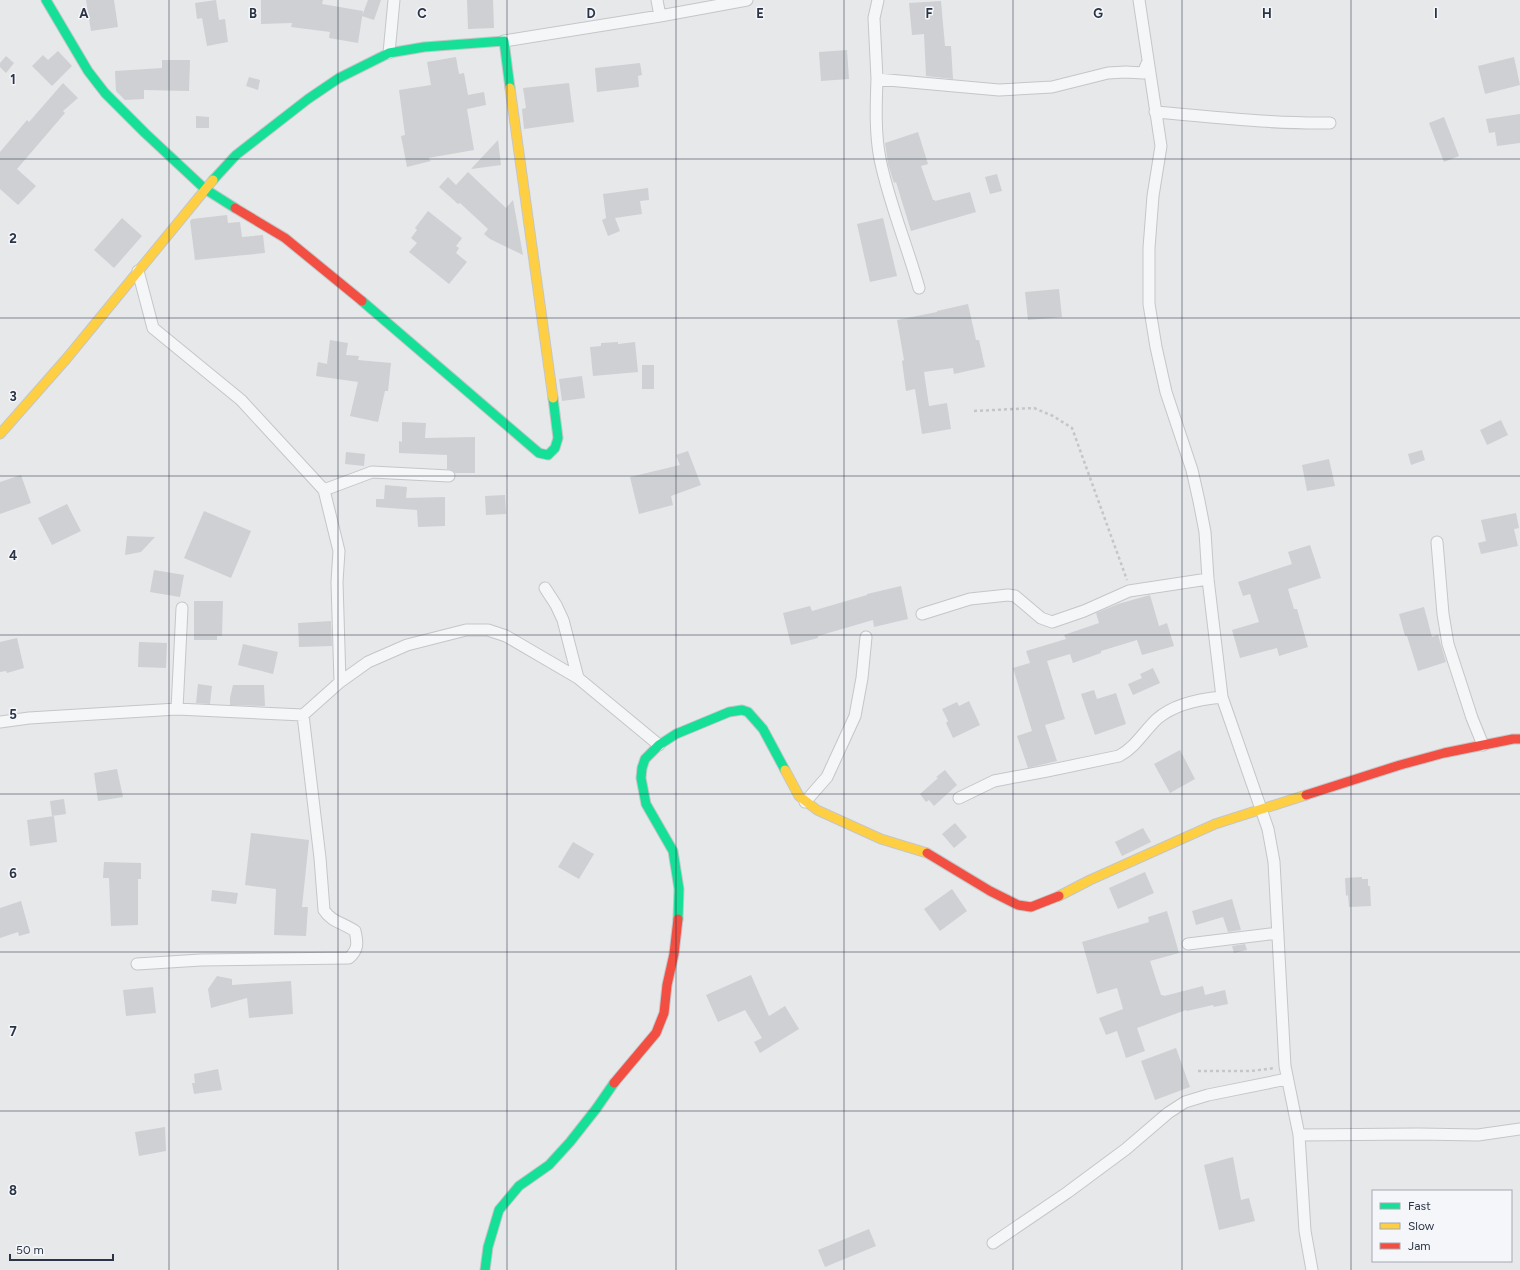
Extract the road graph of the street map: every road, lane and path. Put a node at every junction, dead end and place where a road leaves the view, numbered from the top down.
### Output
1 (46, 0) edge
2 (394, 0) edge
3 (658, 0) edge
4 (747, 0) edge
5 (878, 0) edge
6 (1138, 0) edge
7 (660, 16) junction
8 (504, 41) junction
9 (389, 53) junction
10 (1148, 60) junction
11 (877, 79) junction
12 (1155, 112) junction
13 (1330, 123) dead end
14 (205, 189) junction
15 (138, 271) junction
16 (919, 288) dead end
17 (974, 411) dead end
18 (0, 434) edge
19 (449, 476) dead end
20 (324, 490) junction
21 (1437, 542) dead end
22 (1208, 580) junction
23 (544, 588) dead end
24 (1129, 591) junction
25 (182, 608) dead end
26 (922, 614) dead end
27 (866, 637) dead end
28 (578, 678) junction
29 (340, 682) junction
30 (1222, 697) junction
31 (177, 709) junction
32 (303, 715) junction
33 (0, 722) edge
34 (1520, 739) edge
35 (659, 745) junction
36 (1482, 745) junction
37 (959, 798) dead end
38 (806, 802) junction
39 (1262, 810) junction
40 (1278, 933) junction
41 (1188, 944) dead end
42 (137, 964) dead end
43 (1285, 1066) junction
44 (1198, 1071) dead end
45 (1288, 1079) junction
46 (1520, 1129) edge
47 (1298, 1135) junction
48 (993, 1243) dead end
49 (485, 1270) edge
50 (1312, 1270) edge

1 - 14 street
2 - 9 street
3 - 7 street
4 - 7 street
5 - 11 street
6 - 10 street
7 - 8 street
8 - 9 street
8 - 14 street
9 - 14 street
10 - 11 street
10 - 12 street
11 - 16 street
12 - 13 street
12 - 22 street
14 - 15 street
15 - 18 street
15 - 20 street
17 - 24 path
19 - 20 street
20 - 29 street
21 - 36 street
22 - 24 street
22 - 30 street
23 - 28 street
24 - 26 street
25 - 31 street
27 - 38 street
28 - 29 street
28 - 35 street
29 - 32 street
30 - 37 street
30 - 39 street
31 - 32 street
31 - 33 street
32 - 42 street
34 - 36 street
35 - 38 street
35 - 49 street
36 - 39 street
38 - 39 street
39 - 40 street
40 - 41 street
40 - 43 street
43 - 44 path
43 - 45 street
45 - 47 street
45 - 48 street
46 - 47 street
47 - 50 street

